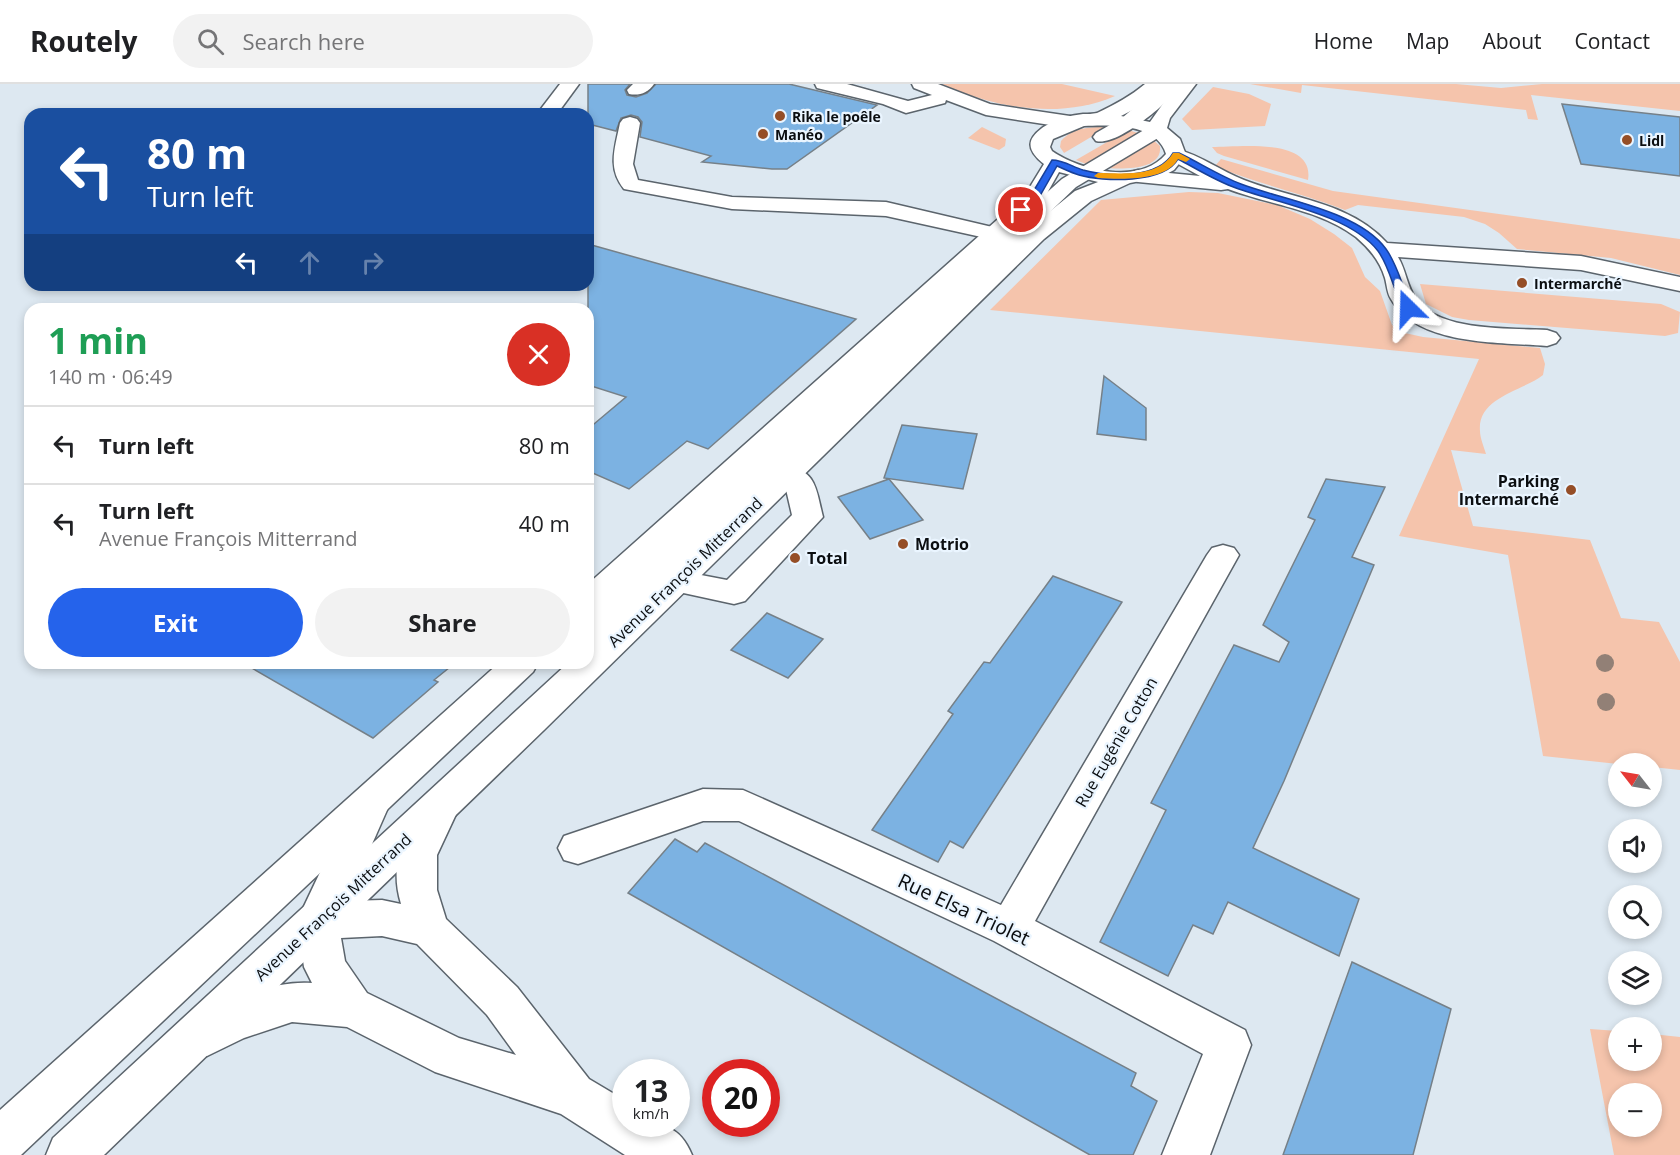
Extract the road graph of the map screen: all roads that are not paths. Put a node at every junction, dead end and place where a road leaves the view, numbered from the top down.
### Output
1 (570, 84) edge
2 (824, 84) edge
3 (920, 84) edge
4 (1156, 84) edge
5 (1173, 84) edge
6 (1187, 84) edge
7 (938, 99) junction
8 (552, 108) edge
9 (1099, 119) junction
10 (1070, 122) junction
11 (1129, 122) junction
12 (630, 123) dead end
13 (1156, 131) junction
14 (1048, 152) junction
15 (1176, 155) junction
16 (1084, 156) junction
17 (1133, 177) junction
18 (1238, 185) junction
19 (996, 233) junction
20 (1381, 249) junction
21 (1680, 284) edge
22 (1547, 338) dead end
23 (786, 476) junction
24 (1223, 555) dead end
25 (676, 581) junction
26 (594, 597) edge
27 (594, 628) edge
28 (594, 654) edge
29 (515, 669) edge
30 (573, 673) edge
31 (372, 801) junction
32 (443, 802) junction
33 (578, 848) dead end
34 (318, 921) junction
35 (1009, 928) junction
36 (429, 929) junction
37 (352, 1007) junction
38 (185, 1047) junction
39 (573, 1095) junction
40 (0, 1142) edge
41 (70, 1155) edge
42 (668, 1155) edge
43 (1186, 1155) edge

1 - 8 main road
2 - 7 main road
3 - 7 main road
3 - 10 main road
4 - 9 main road
5 - 11 main road
6 - 13 main road
7 - 14 main road
9 - 10 main road
9 - 11 main road
10 - 14 main road
11 - 13 main road
11 - 16 main road
12 - 19 main road
13 - 15 main road
13 - 16 main road
14 - 16 main road
14 - 19 main road
15 - 17 main road, Avenue François Mitterrand
15 - 18 main road
16 - 17 main road
16 - 27 main road
17 - 18 main road
17 - 23 main road, Avenue François Mitterrand
18 - 20 main road
19 - 26 main road
20 - 21 main road
20 - 22 main road
23 - 25 main road, Avenue François Mitterrand
23 - 25 main road
24 - 35 main road, Rue Eugénie Cotton
25 - 28 main road, Avenue François Mitterrand
29 - 31 main road
30 - 32 main road, Avenue François Mitterrand
31 - 34 main road
31 - 40 main road
32 - 34 main road, Avenue François Mitterrand
32 - 36 main road
33 - 35 main road, Rue Elsa Triolet
34 - 36 main road
34 - 37 main road
34 - 38 main road, Avenue François Mitterrand
35 - 43 main road, Rue Elsa Triolet
36 - 39 main road
37 - 38 main road
37 - 39 main road
38 - 41 main road, Avenue François Mitterrand
39 - 42 main road

